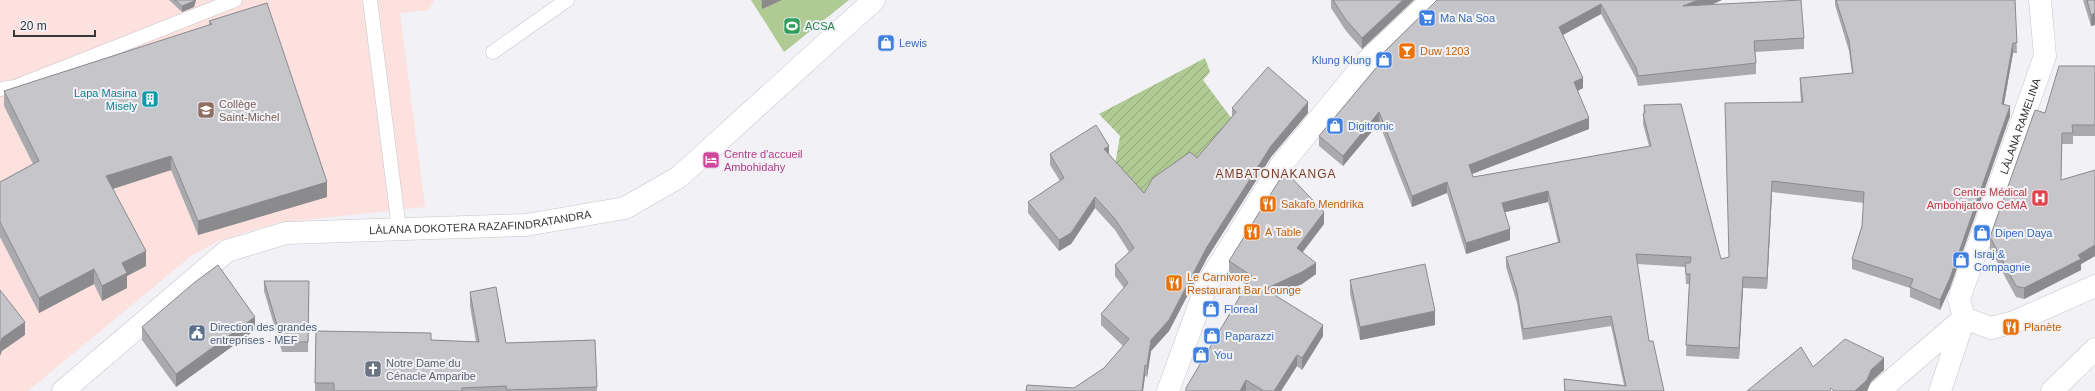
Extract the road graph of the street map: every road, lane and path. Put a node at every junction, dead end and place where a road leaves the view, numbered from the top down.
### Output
1 (235, 0) edge
2 (370, 0) edge
3 (567, 0) edge
4 (874, 0) edge
5 (1432, 0) edge
6 (2040, 0) edge
7 (493, 52) dead end
8 (0, 89) edge
9 (399, 230) junction
10 (2095, 286) edge
11 (1964, 318) junction
12 (2095, 349) edge
13 (62, 391) edge
14 (1168, 391) edge
15 (1879, 391) edge
16 (1940, 391) edge
17 (2052, 391) edge

1 - 8 lane
2 - 9 lane
3 - 7 lane
4 - 9 street, LÀLANA DOKOTERA RAZAFINDRATANDRA
5 - 14 street
6 - 11 street, LÀLANA RAMELINA
9 - 13 street, LÀLANA DOKOTERA RAZAFINDRATANDRA
10 - 11 street
11 - 15 street
11 - 16 street
12 - 17 street

